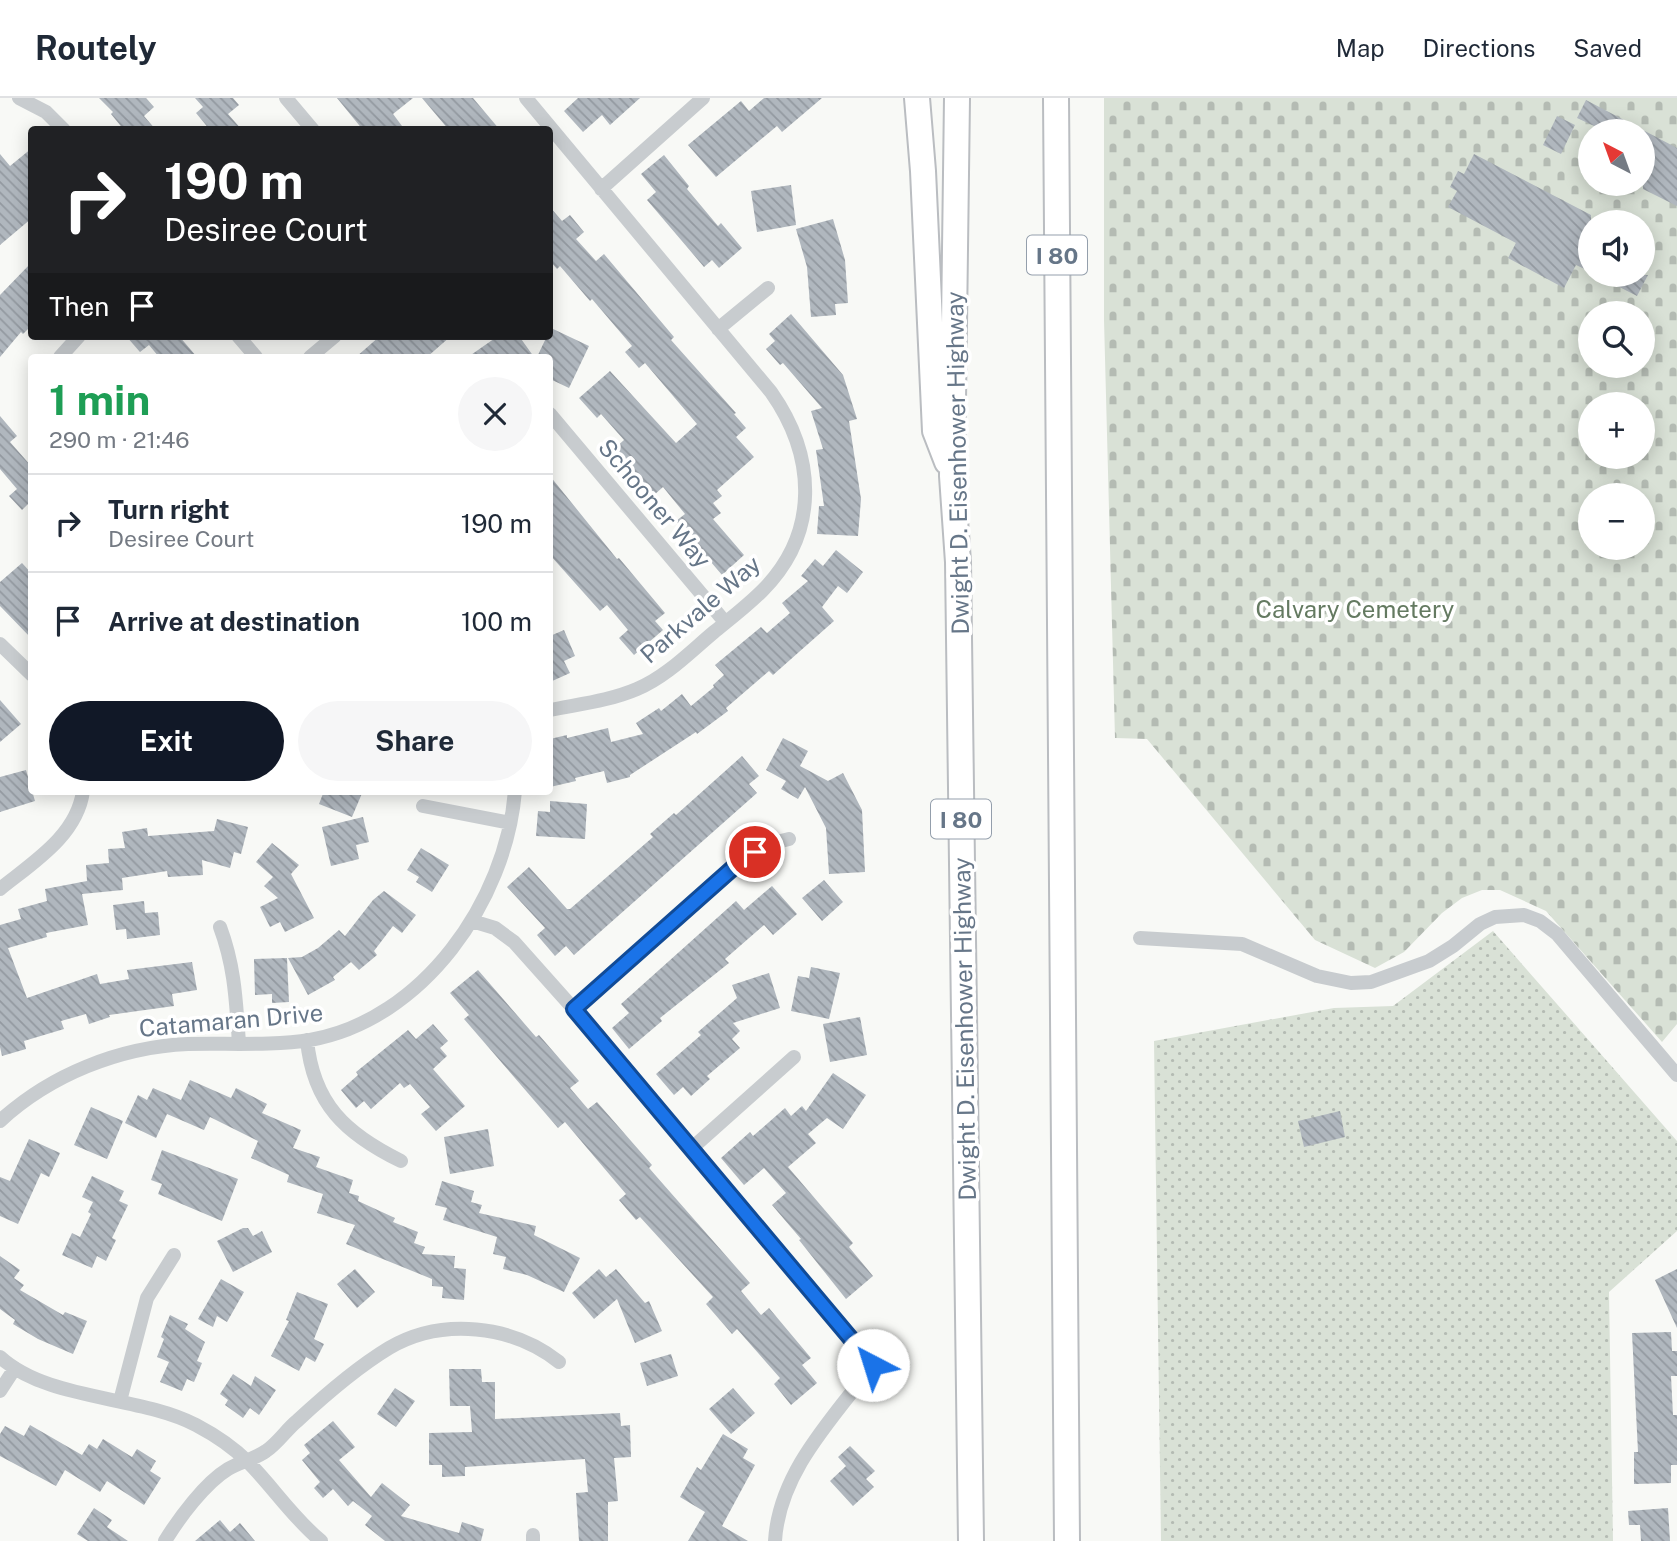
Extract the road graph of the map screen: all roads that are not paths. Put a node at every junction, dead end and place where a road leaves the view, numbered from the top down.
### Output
1 (19, 98) edge
2 (286, 98) edge
3 (526, 98) edge
4 (703, 98) edge
5 (917, 98) edge
6 (957, 98) edge
7 (1056, 98) edge
8 (60, 126) edge
9 (310, 126) edge
10 (549, 126) edge
11 (553, 131) edge
12 (601, 189) junction
13 (768, 288) dead end
14 (718, 329) junction
15 (75, 340) edge
16 (241, 340) edge
17 (330, 340) edge
18 (63, 354) edge
19 (253, 354) edge
20 (314, 354) edge
21 (553, 418) edge
22 (952, 477) junction
23 (725, 622) junction
24 (0, 645) edge
25 (28, 671) edge
26 (553, 709) edge
27 (82, 795) edge
28 (514, 795) edge
29 (423, 806) dead end
30 (510, 823) junction
31 (789, 839) dead end
32 (0, 889) edge
33 (472, 921) junction
34 (220, 928) dead end
35 (1140, 938) dead end
36 (574, 1009) junction
37 (307, 1040) junction
38 (239, 1043) junction
39 (794, 1057) dead end
40 (1677, 1074) edge
41 (0, 1121) edge
42 (691, 1149) junction
43 (401, 1161) dead end
44 (174, 1255) dead end
45 (0, 1357) edge
46 (559, 1362) dead end
47 (15, 1368) junction
48 (0, 1391) edge
49 (121, 1401) junction
50 (247, 1460) junction
51 (165, 1541) edge
52 (321, 1541) edge
53 (775, 1541) edge
54 (971, 1541) edge
55 (1068, 1541) edge

1 - 8 street
2 - 9 street
3 - 10 street, Parkvale Way
4 - 12 street
5 - 22 highway
6 - 22 highway, Dwight D. Eisenhower Highway / I 80
7 - 55 highway, I 80
11 - 12 street, Parkvale Way
12 - 14 street, Parkvale Way
13 - 14 street
14 - 23 street, Parkvale Way
15 - 18 street
16 - 19 street
17 - 20 street
21 - 23 street, Schooner Way
22 - 54 highway, Dwight D. Eisenhower Highway / I 80
23 - 26 street, Parkvale Way
24 - 25 street
27 - 32 street
28 - 30 street, Catamaran Drive
29 - 30 street
30 - 33 street, Catamaran Drive
31 - 36 street
33 - 36 street
33 - 37 street, Catamaran Drive
34 - 38 street
35 - 40 street
36 - 42 street
37 - 38 street, Catamaran Drive
37 - 43 street
38 - 41 street, Catamaran Drive
39 - 42 street
42 - 53 street
44 - 49 street
45 - 47 street
46 - 50 street
47 - 48 street
47 - 49 street
49 - 50 street
50 - 51 street
50 - 52 street

